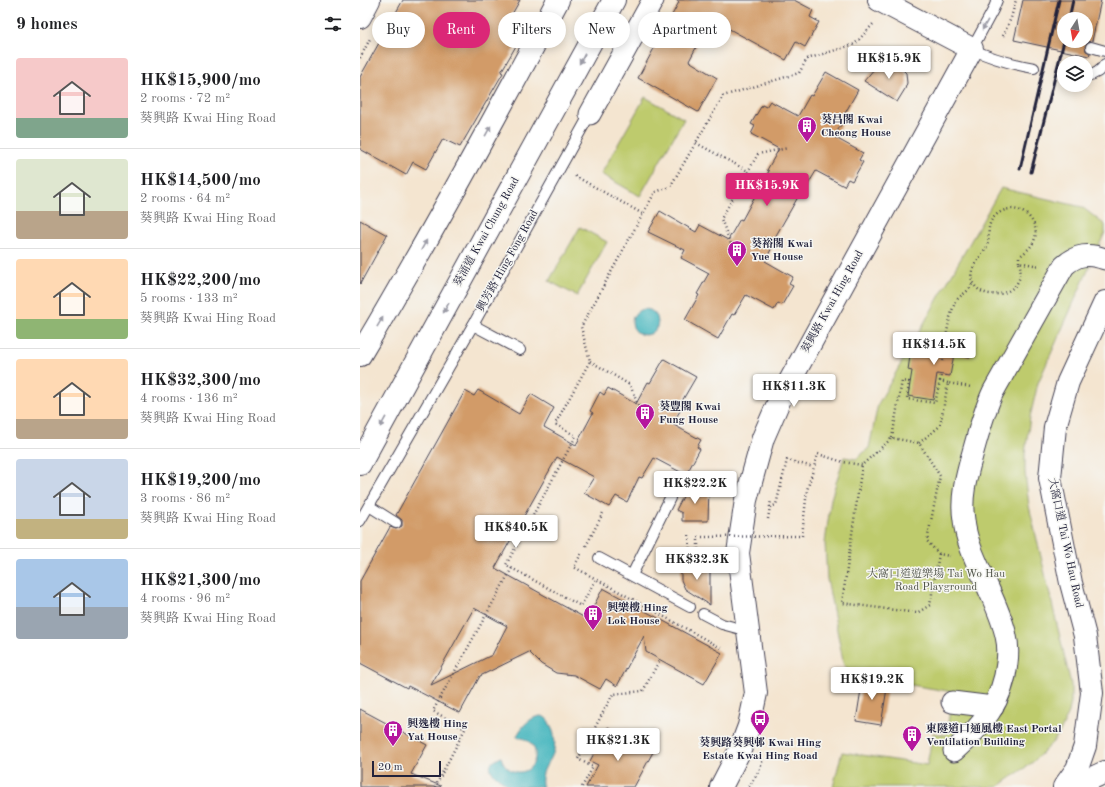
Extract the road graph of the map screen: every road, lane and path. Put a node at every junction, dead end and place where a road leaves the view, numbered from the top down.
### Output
1 (369, 0) edge
2 (558, 0) edge
3 (614, 0) edge
4 (653, 0) edge
5 (997, 0) edge
6 (1016, 0) edge
7 (885, 3) edge
8 (360, 16) edge
9 (1003, 36) dead end
10 (1093, 47) edge
11 (972, 49) junction
12 (1105, 50) edge
13 (1105, 64) edge
14 (1034, 68) dead end
15 (1093, 74) edge
16 (590, 114) joint
17 (696, 143) junction
18 (788, 148) dead end
19 (560, 167) junction
20 (748, 172) junction
21 (643, 214) junction
22 (732, 247) dead end
23 (1105, 259) edge
24 (1018, 262) junction
25 (1061, 270) junction
26 (973, 282) junction
27 (1105, 302) edge
28 (473, 325) junction
29 (520, 350) dead end
30 (360, 355) edge
31 (590, 361) junction
32 (943, 361) dead end
33 (941, 375) dead end
34 (940, 381) junction
35 (948, 383) junction
36 (993, 392) junction
37 (640, 410) dead end
38 (892, 438) junction
39 (919, 443) junction
40 (360, 464) edge
41 (862, 465) junction
42 (813, 467) junction
43 (936, 470) dead end
44 (670, 498) dead end
45 (771, 500) dead end
46 (369, 506) junction
47 (770, 507) junction
48 (360, 521) edge
49 (768, 522) dead end
50 (396, 523) dead end
51 (766, 530) dead end
52 (690, 535) dead end
53 (765, 537) dead end
54 (939, 554) dead end
55 (599, 558) dead end
56 (512, 568) junction
57 (632, 575) junction
58 (690, 607) dead end
59 (703, 614) dead end
60 (748, 631) junction
61 (1086, 636) junction
62 (722, 648) dead end
63 (659, 661) dead end
64 (1105, 685) edge
65 (952, 702) dead end
66 (994, 707) junction
67 (1096, 731) edge
68 (588, 741) junction
69 (598, 746) dead end
70 (954, 751) dead end
71 (764, 755) dead end
72 (1105, 772) edge
73 (435, 787) edge
74 (582, 787) edge
75 (721, 787) edge
76 (749, 787) edge
77 (1064, 787) edge
78 (1073, 787) edge

1 - 8 main road
30 -> 2 main road
3 -> 40 main road, 葵涌道 Kwai Chung Road
4 - 16 street, 興芳路 Hing Fong Road
5 -> 11 lane
6 - 9 path
7 - 11 main road
7 - 17 path
10 - 12 lane
11 - 14 lane
11 - 60 main road, 葵興路 Kwai Hing Road
13 - 15 lane
16 - 19 lane, 興芳路 Hing Fong Road
17 - 20 path
17 - 21 path
18 - 20 path
19 - 21 path
19 - 28 lane, 興芳路 Hing Fong Road
20 - 22 path
21 - 31 path
23 - 25 street
24 - 25 path
24 - 26 path
24 - 26 path
25 - 36 street
26 - 32 path
27 - 61 main road, 大窩口道 Tai Wo Hau Road
28 - 29 lane
28 - 46 lane, 興芳路 Hing Fong Road
31 - 37 path
31 - 56 path
33 - 34 path
34 - 35 path
34 - 38 path
35 - 36 path
35 - 39 path
36 - 66 street
38 - 39 path
38 - 41 path
39 - 43 path
41 - 42 path
41 - 54 path
42 - 47 path
42 - 52 path, bridge
44 - 57 lane
45 - 47 path
46 - 48 lane, 興芳路 Hing Fong Road
46 - 50 lane
47 - 49 path
51 - 53 path
55 - 57 lane
56 - 62 path
56 - 73 path
57 - 58 lane
59 - 60 lane
60 - 75 main road, 葵興路 Kwai Hing Road
61 - 64 main road
61 - 67 main road, 大窩口道 Tai Wo Hau Road
63 - 68 path
65 - 66 street
66 - 70 street
67 - 77 main road, 大窩口道 Tai Wo Hau Road
68 - 69 path
68 - 74 path
71 - 76 path
72 - 78 main road

